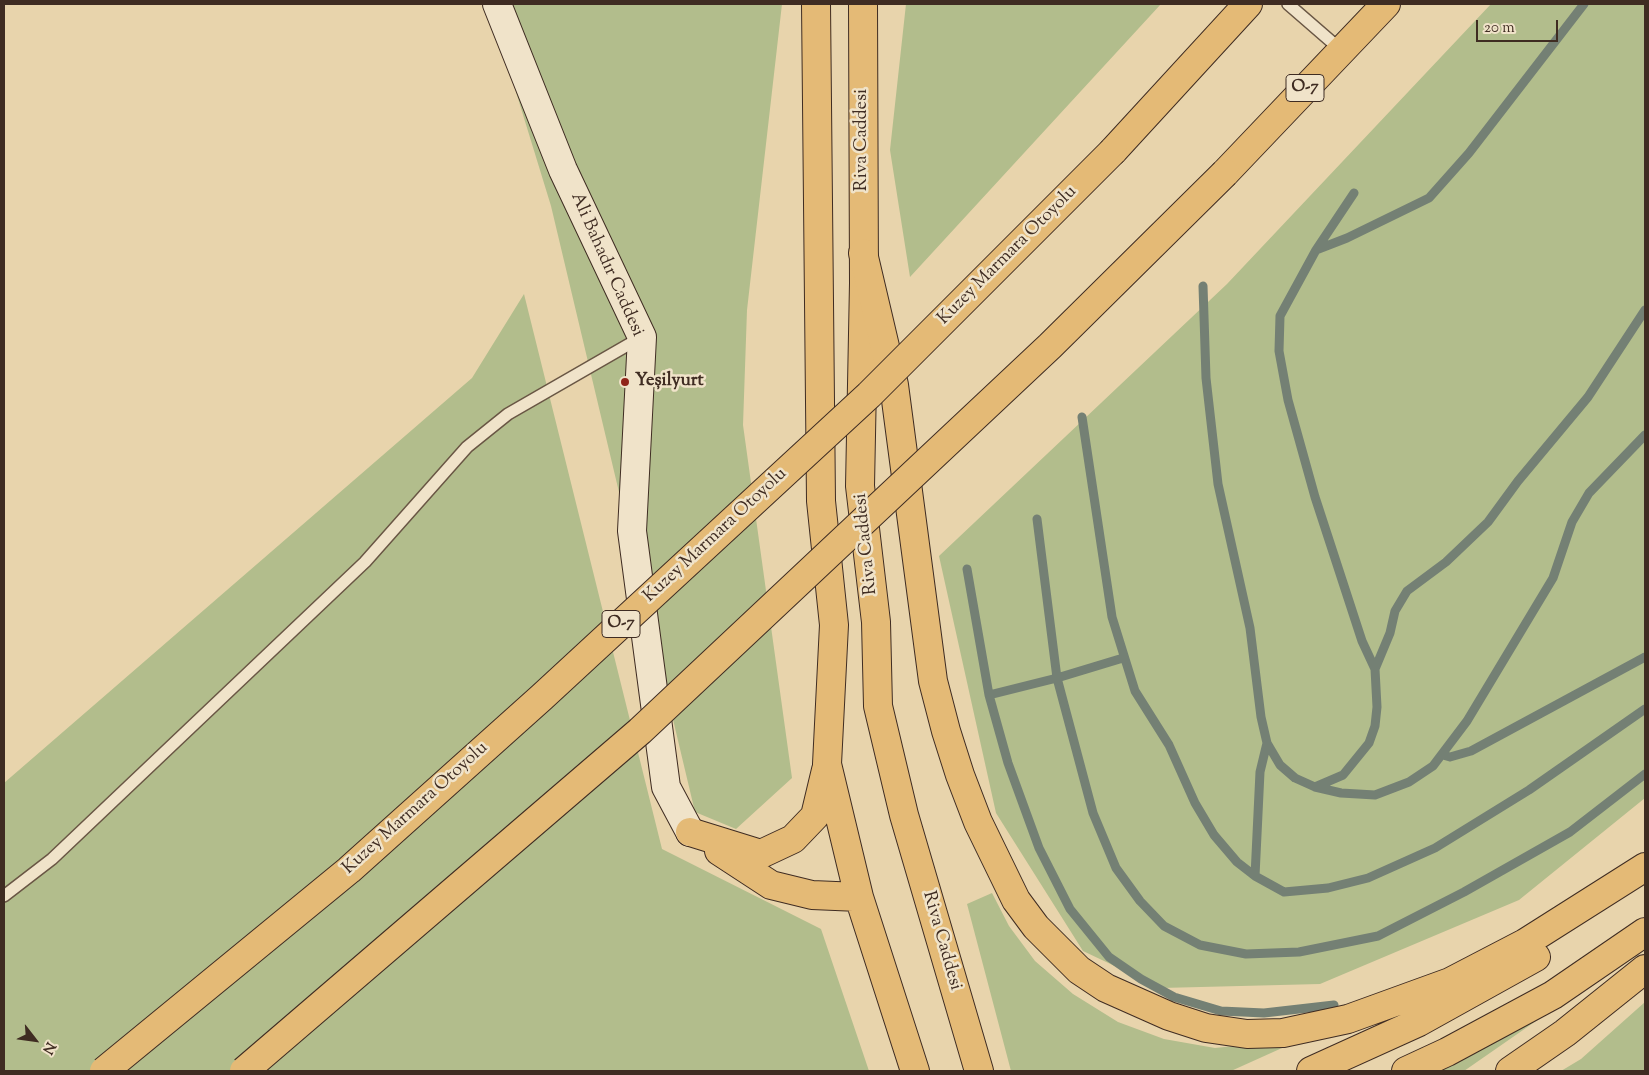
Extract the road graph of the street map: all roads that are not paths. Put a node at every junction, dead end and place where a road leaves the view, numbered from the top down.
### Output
1 (497, 4) edge
2 (816, 4) edge
3 (863, 4) edge
4 (1226, 4) edge
5 (1248, 4) edge
6 (1288, 4) edge
7 (1386, 4) edge
8 (1342, 50) junction
9 (1113, 151) junction
10 (863, 253) junction
11 (642, 337) junction
12 (827, 764) junction
13 (690, 832) junction
14 (1645, 867) edge
15 (1645, 880) edge
16 (4, 896) edge
17 (859, 897) junction
18 (1645, 932) edge
19 (1645, 969) edge
20 (104, 1071) edge
21 (244, 1071) edge
22 (915, 1071) edge
23 (979, 1071) edge
24 (1310, 1071) edge
25 (1406, 1071) edge
26 (1510, 1071) edge

1 - 11 main road, Ali Bahadır Caddesi
2 - 12 main road
3 - 10 main road, Riva Caddesi
4 - 9 main road
5 - 9 main road, Kuzey Marmara Otoyolu / O-7
6 - 8 lane
7 - 8 main road, O-7
8 - 21 main road, O-7, bridge
9 - 20 main road, Kuzey Marmara Otoyolu / O-7, bridge
10 - 14 main road
10 - 23 main road, Riva Caddesi
11 - 13 main road, Ali Bahadır Caddesi
11 - 16 lane
12 - 13 main road
12 - 17 main road
13 - 17 main road
15 - 24 main road
17 - 22 main road
18 - 25 main road
19 - 26 main road

